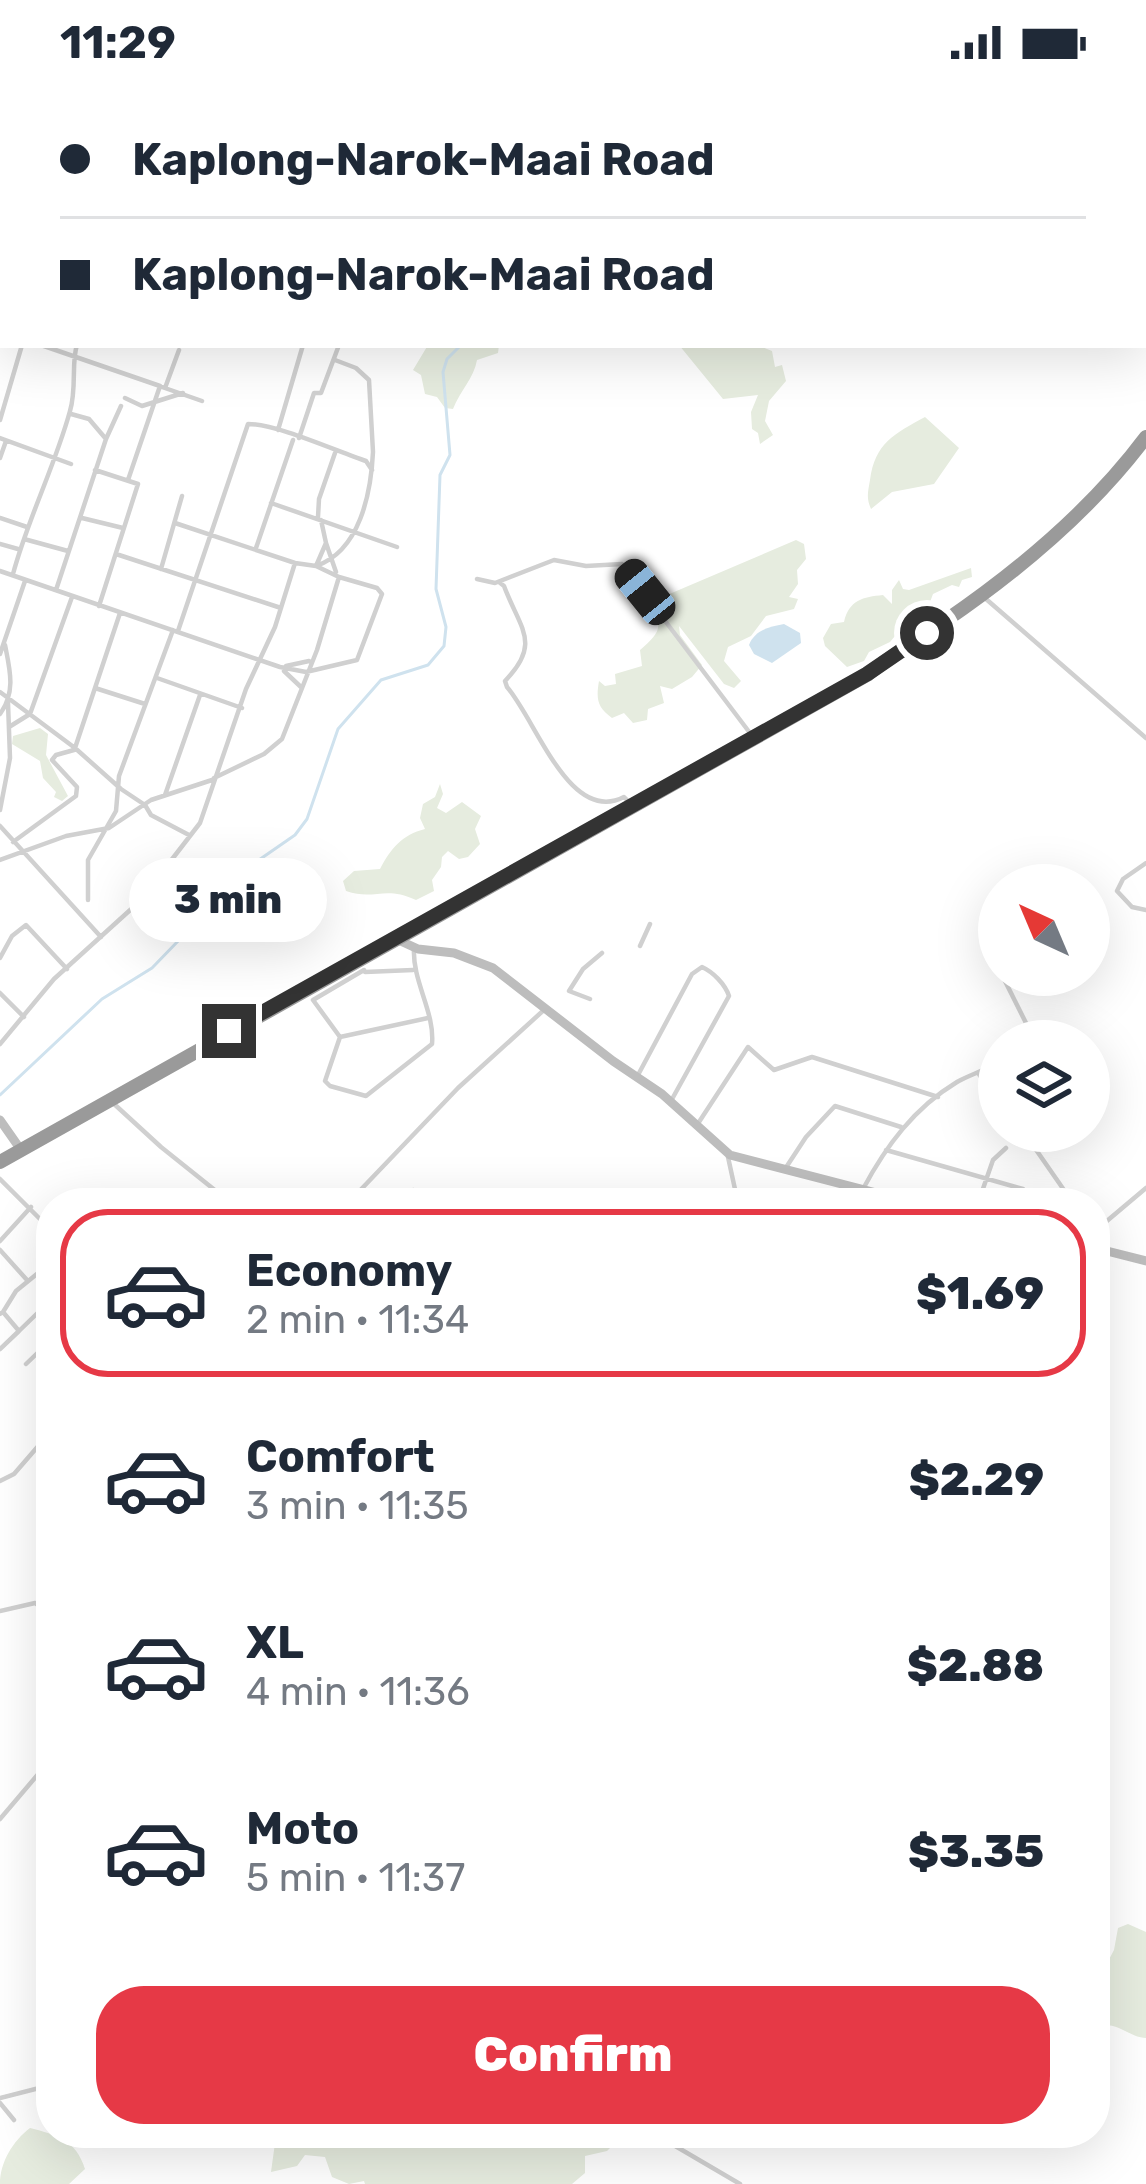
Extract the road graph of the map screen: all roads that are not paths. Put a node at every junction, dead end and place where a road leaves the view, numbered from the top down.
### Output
1 (21, 348) edge
2 (49, 348) edge
3 (76, 348) edge
4 (302, 348) edge
5 (338, 348) edge
6 (178, 350) dead end
7 (73, 356) junction
8 (334, 359) junction
9 (163, 387) junction
10 (183, 393) junction
11 (125, 398) dead end
12 (202, 401) dead end
13 (154, 403) junction
14 (121, 406) dead end
15 (69, 414) junction
16 (0, 421) edge
17 (278, 430) junction
18 (1146, 437) edge
19 (296, 438) junction
20 (3, 439) edge
21 (106, 439) junction
22 (336, 451) junction
23 (373, 452) junction
24 (52, 457) junction
25 (0, 458) edge
26 (367, 461) junction
27 (71, 464) dead end
28 (95, 470) junction
29 (372, 470) junction
30 (128, 480) junction
31 (182, 496) dead end
32 (271, 503) junction
33 (0, 518) edge
34 (80, 518) junction
35 (320, 518) junction
36 (175, 523) junction
37 (27, 527) junction
38 (123, 528) junction
39 (354, 529) junction
40 (211, 535) junction
41 (24, 539) junction
42 (326, 543) junction
43 (0, 544) edge
44 (398, 547) dead end
45 (256, 548) junction
46 (20, 550) junction
47 (68, 551) junction
48 (116, 554) junction
49 (331, 559) junction
50 (295, 563) junction
51 (316, 566) junction
52 (161, 569) junction
53 (0, 571) edge
54 (13, 575) junction
55 (338, 576) junction
56 (477, 579) dead end
57 (25, 581) junction
58 (193, 581) junction
59 (498, 582) junction
60 (56, 590) junction
61 (981, 595) junction
62 (72, 597) junction
63 (99, 606) junction
64 (280, 608) junction
65 (119, 613) junction
66 (176, 630) junction
67 (4, 643) junction
68 (0, 654) edge
69 (259, 659) junction
70 (309, 661) junction
71 (280, 667) junction
72 (306, 672) junction
73 (154, 678) junction
74 (95, 688) junction
75 (302, 688) junction
76 (0, 692) edge
77 (200, 695) junction
78 (9, 702) junction
79 (145, 704) junction
80 (242, 708) junction
81 (0, 713) edge
82 (30, 714) junction
83 (8, 727) junction
84 (753, 737) junction
85 (1146, 738) edge
86 (76, 748) junction
87 (214, 779) junction
88 (121, 789) junction
89 (165, 795) junction
90 (145, 805) junction
91 (632, 805) junction
92 (0, 810) edge
93 (0, 826) edge
94 (109, 828) junction
95 (191, 835) junction
96 (14, 842) junction
97 (22, 851) junction
98 (0, 860) edge
99 (1146, 862) edge
100 (88, 900) dead end
101 (1146, 910) edge
102 (650, 924) dead end
103 (101, 937) junction
104 (394, 938) junction
105 (640, 946) dead end
106 (414, 948) junction
107 (602, 953) dead end
108 (0, 958) edge
109 (358, 965) junction
110 (67, 968) junction
111 (415, 970) junction
112 (0, 993) edge
113 (590, 999) dead end
114 (545, 1009) junction
115 (24, 1017) junction
116 (428, 1018) junction
117 (340, 1037) junction
118 (0, 1044) edge
119 (978, 1074) edge
120 (638, 1076) junction
121 (938, 1097) junction
122 (110, 1098) junction
123 (670, 1101) junction
124 (0, 1120) edge
125 (698, 1123) junction
126 (901, 1127) junction
127 (21, 1150) junction
128 (886, 1150) junction
129 (725, 1152) junction
130 (1002, 1152) edge
131 (1038, 1152) edge
132 (0, 1162) edge
133 (784, 1169) junction
134 (986, 1178) junction
135 (0, 1179) edge
136 (212, 1188) edge
137 (362, 1188) edge
138 (735, 1188) edge
139 (859, 1188) edge
140 (864, 1188) edge
141 (983, 1188) edge
142 (1020, 1188) edge
143 (1063, 1188) edge
144 (1146, 1188) edge
145 (31, 1207) junction
146 (36, 1213) edge
147 (1110, 1218) edge
148 (0, 1241) edge
149 (0, 1250) edge
150 (1110, 1252) edge
151 (1146, 1261) edge
152 (36, 1274) edge
153 (27, 1280) junction
154 (2, 1313) edge
155 (36, 1315) edge
156 (19, 1331) junction
157 (0, 1349) edge
158 (36, 1354) edge
159 (26, 1364) dead end
160 (36, 1449) edge
161 (0, 1481) edge
162 (36, 1604) edge
163 (0, 1611) edge
164 (36, 1777) edge
165 (0, 1820) edge
166 (36, 2090) edge
167 (0, 2101) edge
168 (14, 2120) dead end
169 (679, 2148) edge
170 (740, 2184) edge

1 - 16 street
2 - 7 street
3 - 7 street
4 - 17 street
5 - 8 street
6 - 9 street
7 - 9 street
7 - 15 street
8 - 19 street
8 - 23 street
9 - 10 street
9 - 13 street
10 - 12 street
10 - 13 street
11 - 13 street
13 - 30 street
14 - 21 street
15 - 21 street
15 - 24 street
17 - 19 street
17 - 40 street
18 - 61 highway
19 - 22 street
19 - 32 street
20 - 24 street
20 - 25 street
21 - 28 street
22 - 26 street
22 - 35 street
23 - 26 street
23 - 29 street
24 - 27 street
24 - 37 street
26 - 29 street
28 - 30 street
28 - 34 street
29 - 39 street
30 - 38 street
31 - 36 street
32 - 35 street
32 - 45 street
33 - 37 street
34 - 38 street
34 - 47 street
35 - 39 street
35 - 42 street
36 - 40 street
36 - 52 street
37 - 41 street
38 - 48 street
39 - 44 street
39 - 49 street
40 - 45 street
40 - 58 street
41 - 46 street
41 - 47 street
42 - 49 street
42 - 51 street
43 - 46 street
45 - 50 street
46 - 54 street
47 - 60 street
48 - 52 street
48 - 63 street
49 - 51 street
49 - 55 street
50 - 51 street
50 - 64 street
51 - 55 street
52 - 58 street
53 - 54 street
54 - 57 street
55 - 70 street
55 - 72 street
56 - 59 street
57 - 60 street
57 - 67 street
58 - 64 street
58 - 66 street
59 - 84 street
59 - 91 street
60 - 62 street
61 - 84 highway
61 - 85 street
62 - 63 street
62 - 82 street
63 - 65 street
64 - 69 street
65 - 66 street
65 - 74 street
66 - 69 street
66 - 73 street
67 - 68 street
67 - 78 street
69 - 71 street
69 - 80 street
70 - 71 street
70 - 72 street
71 - 72 street
71 - 75 street
72 - 75 street
73 - 77 street
73 - 79 street
74 - 79 street
74 - 86 street
75 - 87 street
76 - 78 street
77 - 80 street
77 - 89 street
78 - 81 street
78 - 82 street
78 - 83 street
79 - 88 street
80 - 87 street
82 - 83 street
82 - 86 street
83 - 92 street
84 - 91 highway
86 - 88 street
86 - 96 street
87 - 89 street
87 - 95 street
88 - 90 street
88 - 94 street
89 - 90 street
90 - 94 street
90 - 95 street
91 - 104 highway
93 - 96 street
94 - 97 street
94 - 100 street
95 - 103 street
96 - 97 street
97 - 98 street
97 - 103 street
99 - 101 street
102 - 105 street
103 - 110 street
104 - 106 main road
104 - 109 highway
106 - 111 street
106 - 114 main road
107 - 113 street
108 - 110 street
109 - 111 street
109 - 117 street
109 - 122 highway
110 - 115 street
111 - 116 street
112 - 115 street
114 - 120 main road
114 - 137 street
115 - 118 street
116 - 117 street
116 - 117 street
119 - 121 street
120 - 123 main road
120 - 123 street
121 - 125 street
121 - 126 street
122 - 127 highway
122 - 136 street
123 - 125 main road
124 - 127 main road
125 - 129 main road
126 - 128 street
126 - 133 street
127 - 132 highway
128 - 134 street
128 - 140 street
129 - 133 main road
129 - 138 street
130 - 134 street
131 - 143 street
133 - 139 main road
134 - 141 street
134 - 142 street
135 - 145 street
144 - 147 street
145 - 146 street
145 - 148 street
149 - 153 street
150 - 151 main road
152 - 153 street
153 - 154 street
154 - 156 street
155 - 156 street
156 - 157 street
158 - 159 street
160 - 161 street
162 - 163 street
164 - 165 street
166 - 167 street
167 - 168 street
169 - 170 street

